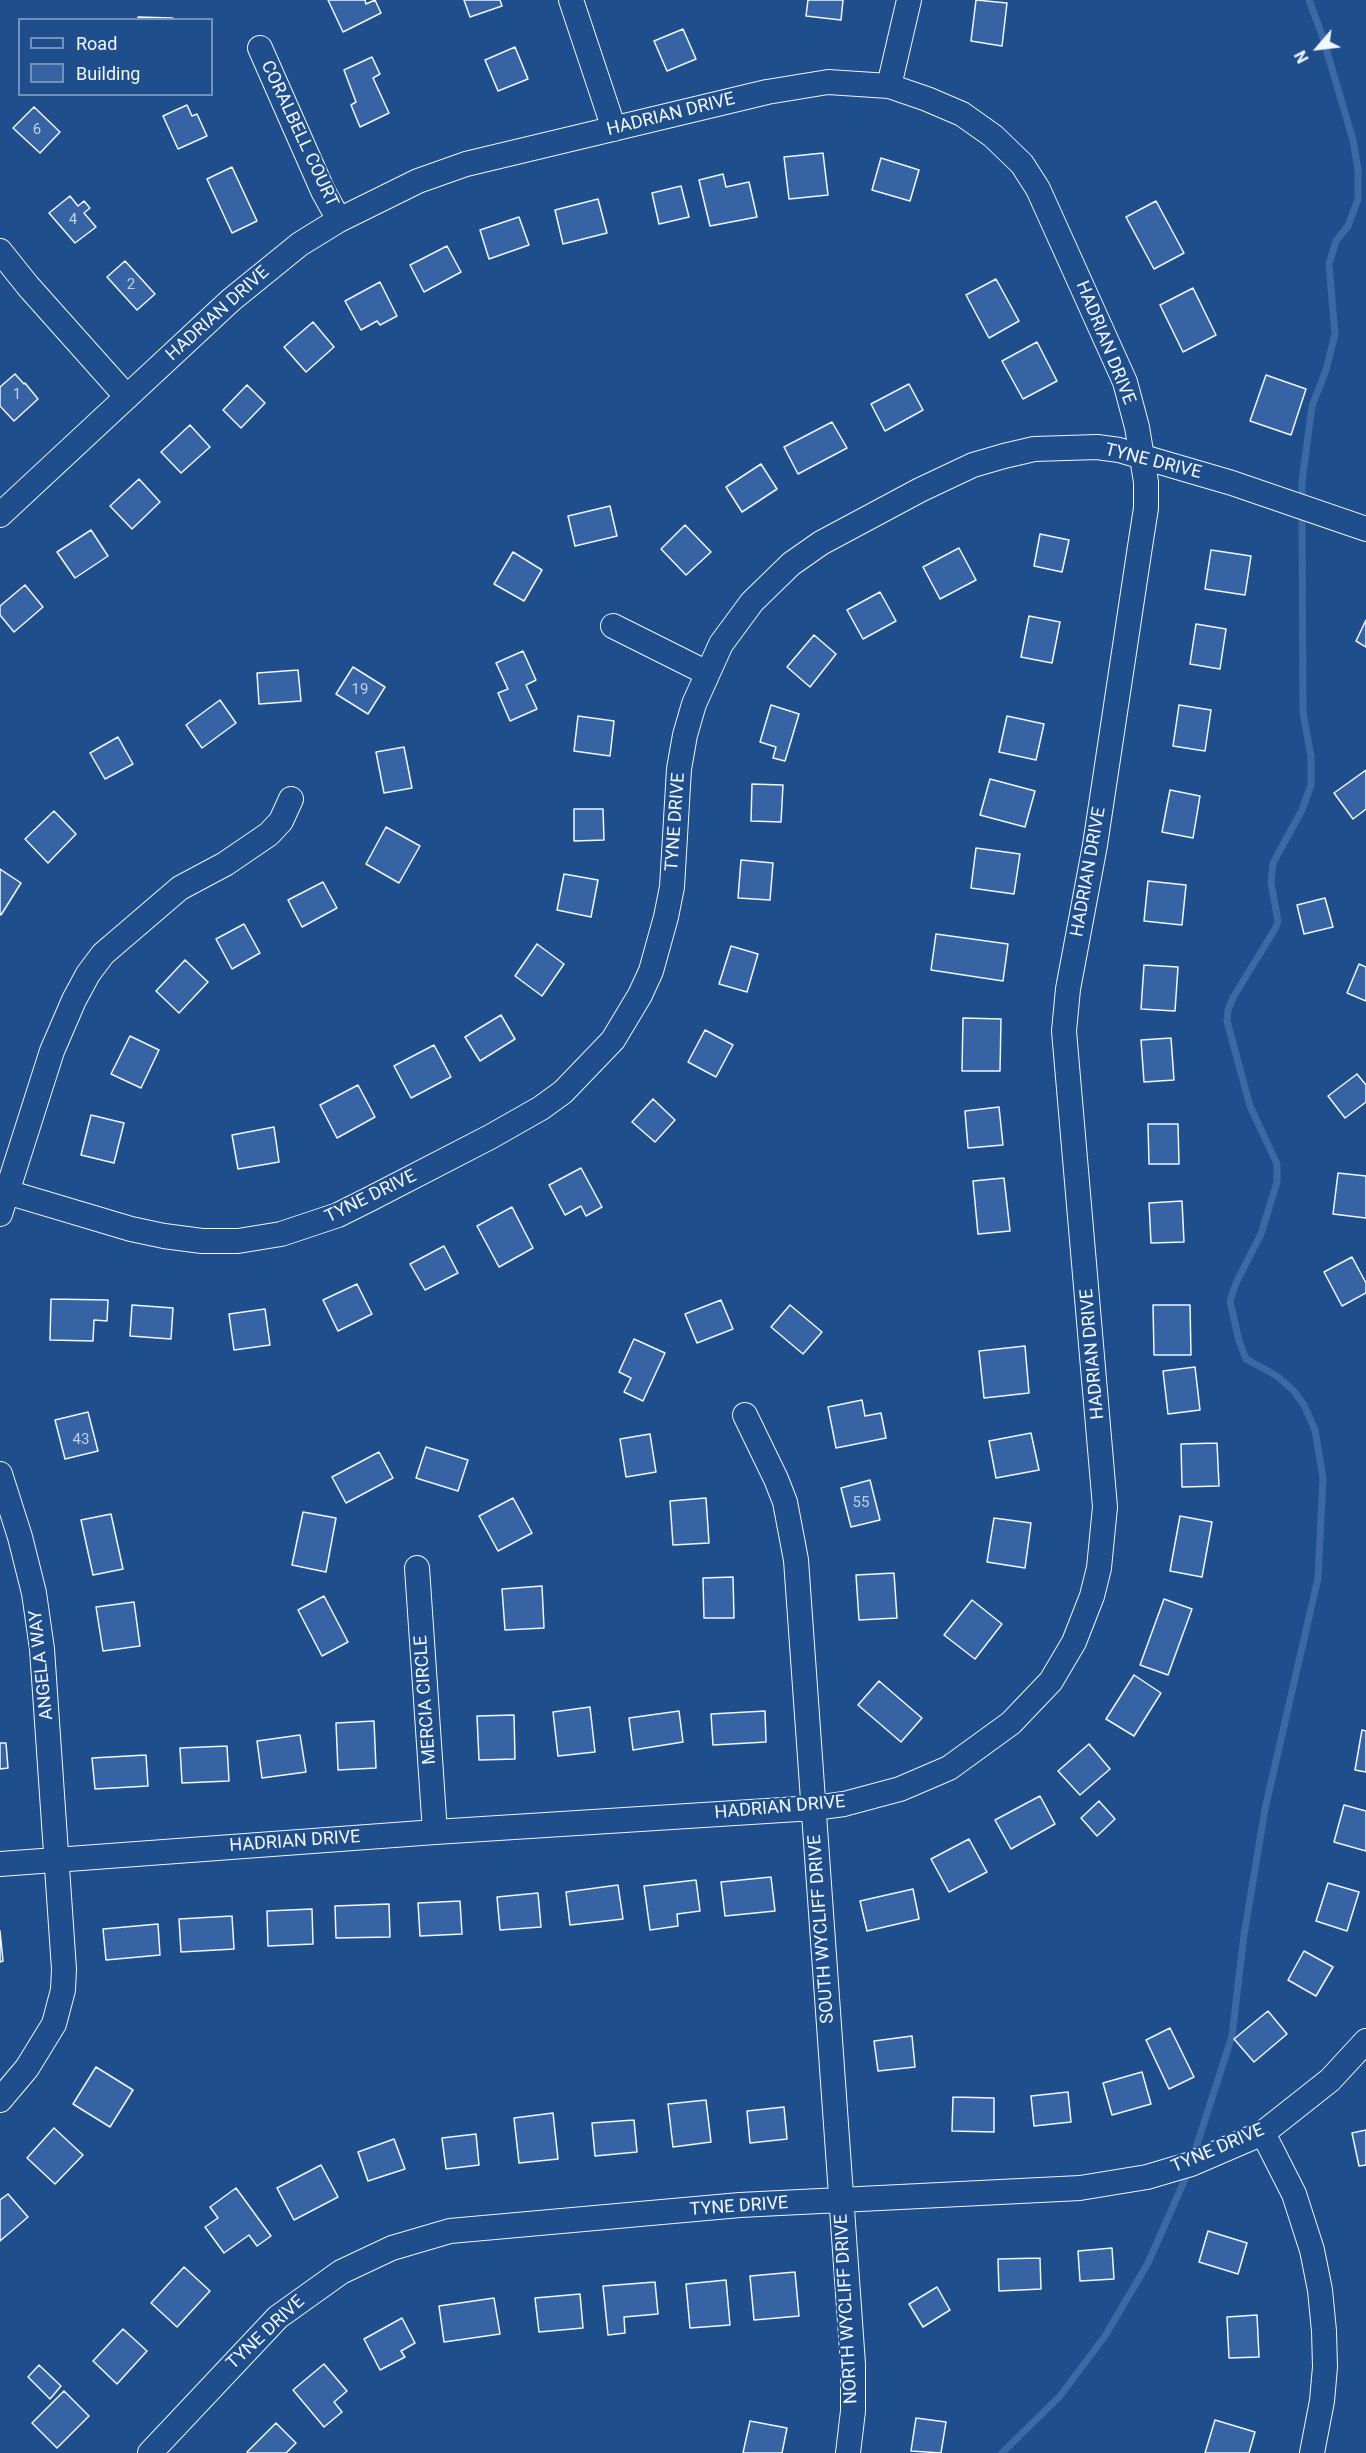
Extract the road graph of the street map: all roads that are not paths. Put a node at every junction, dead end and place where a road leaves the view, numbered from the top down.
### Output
1 (572, 0) edge
2 (909, 0) edge
3 (260, 48) dead end
4 (889, 86) junction
5 (614, 129) junction
6 (339, 220) junction
7 (0, 251) edge
8 (127, 397) junction
9 (1143, 457) junction
10 (0, 514) edge
11 (1366, 529) edge
12 (613, 626) dead end
13 (707, 673) junction
14 (291, 799) dead end
15 (2, 1198) edge
16 (745, 1415) dead end
17 (0, 1474) edge
18 (417, 1568) dead end
19 (813, 1808) junction
20 (435, 1832) junction
21 (57, 1860) junction
22 (0, 1864) edge
23 (1366, 2041) edge
24 (0, 2100) edge
25 (1263, 2133) junction
26 (841, 2201) junction
27 (150, 2453) edge
28 (848, 2453) edge
29 (1312, 2453) edge

1 - 5 street
2 - 4 street
3 - 6 street, CORALBELL COURT
4 - 5 street, HADRIAN DRIVE
4 - 9 street, HADRIAN DRIVE
5 - 6 street, HADRIAN DRIVE
6 - 8 street, HADRIAN DRIVE
7 - 8 street
8 - 10 street, HADRIAN DRIVE
9 - 11 street, TYNE DRIVE
9 - 13 street, TYNE DRIVE
9 - 19 street, HADRIAN DRIVE
12 - 13 street
13 - 15 street, TYNE DRIVE
14 - 15 street
16 - 19 street, SOUTH WYCLIFF DRIVE
17 - 21 street, ANGELA WAY
18 - 20 street, MERCIA CIRCLE
19 - 20 street, HADRIAN DRIVE
19 - 26 street, SOUTH WYCLIFF DRIVE
20 - 21 street, HADRIAN DRIVE
21 - 22 street, HADRIAN DRIVE
21 - 24 street, ANGELA WAY
23 - 25 street, TYNE DRIVE
25 - 26 street, TYNE DRIVE
25 - 29 street
26 - 27 street, TYNE DRIVE
26 - 28 street, NORTH WYCLIFF DRIVE

